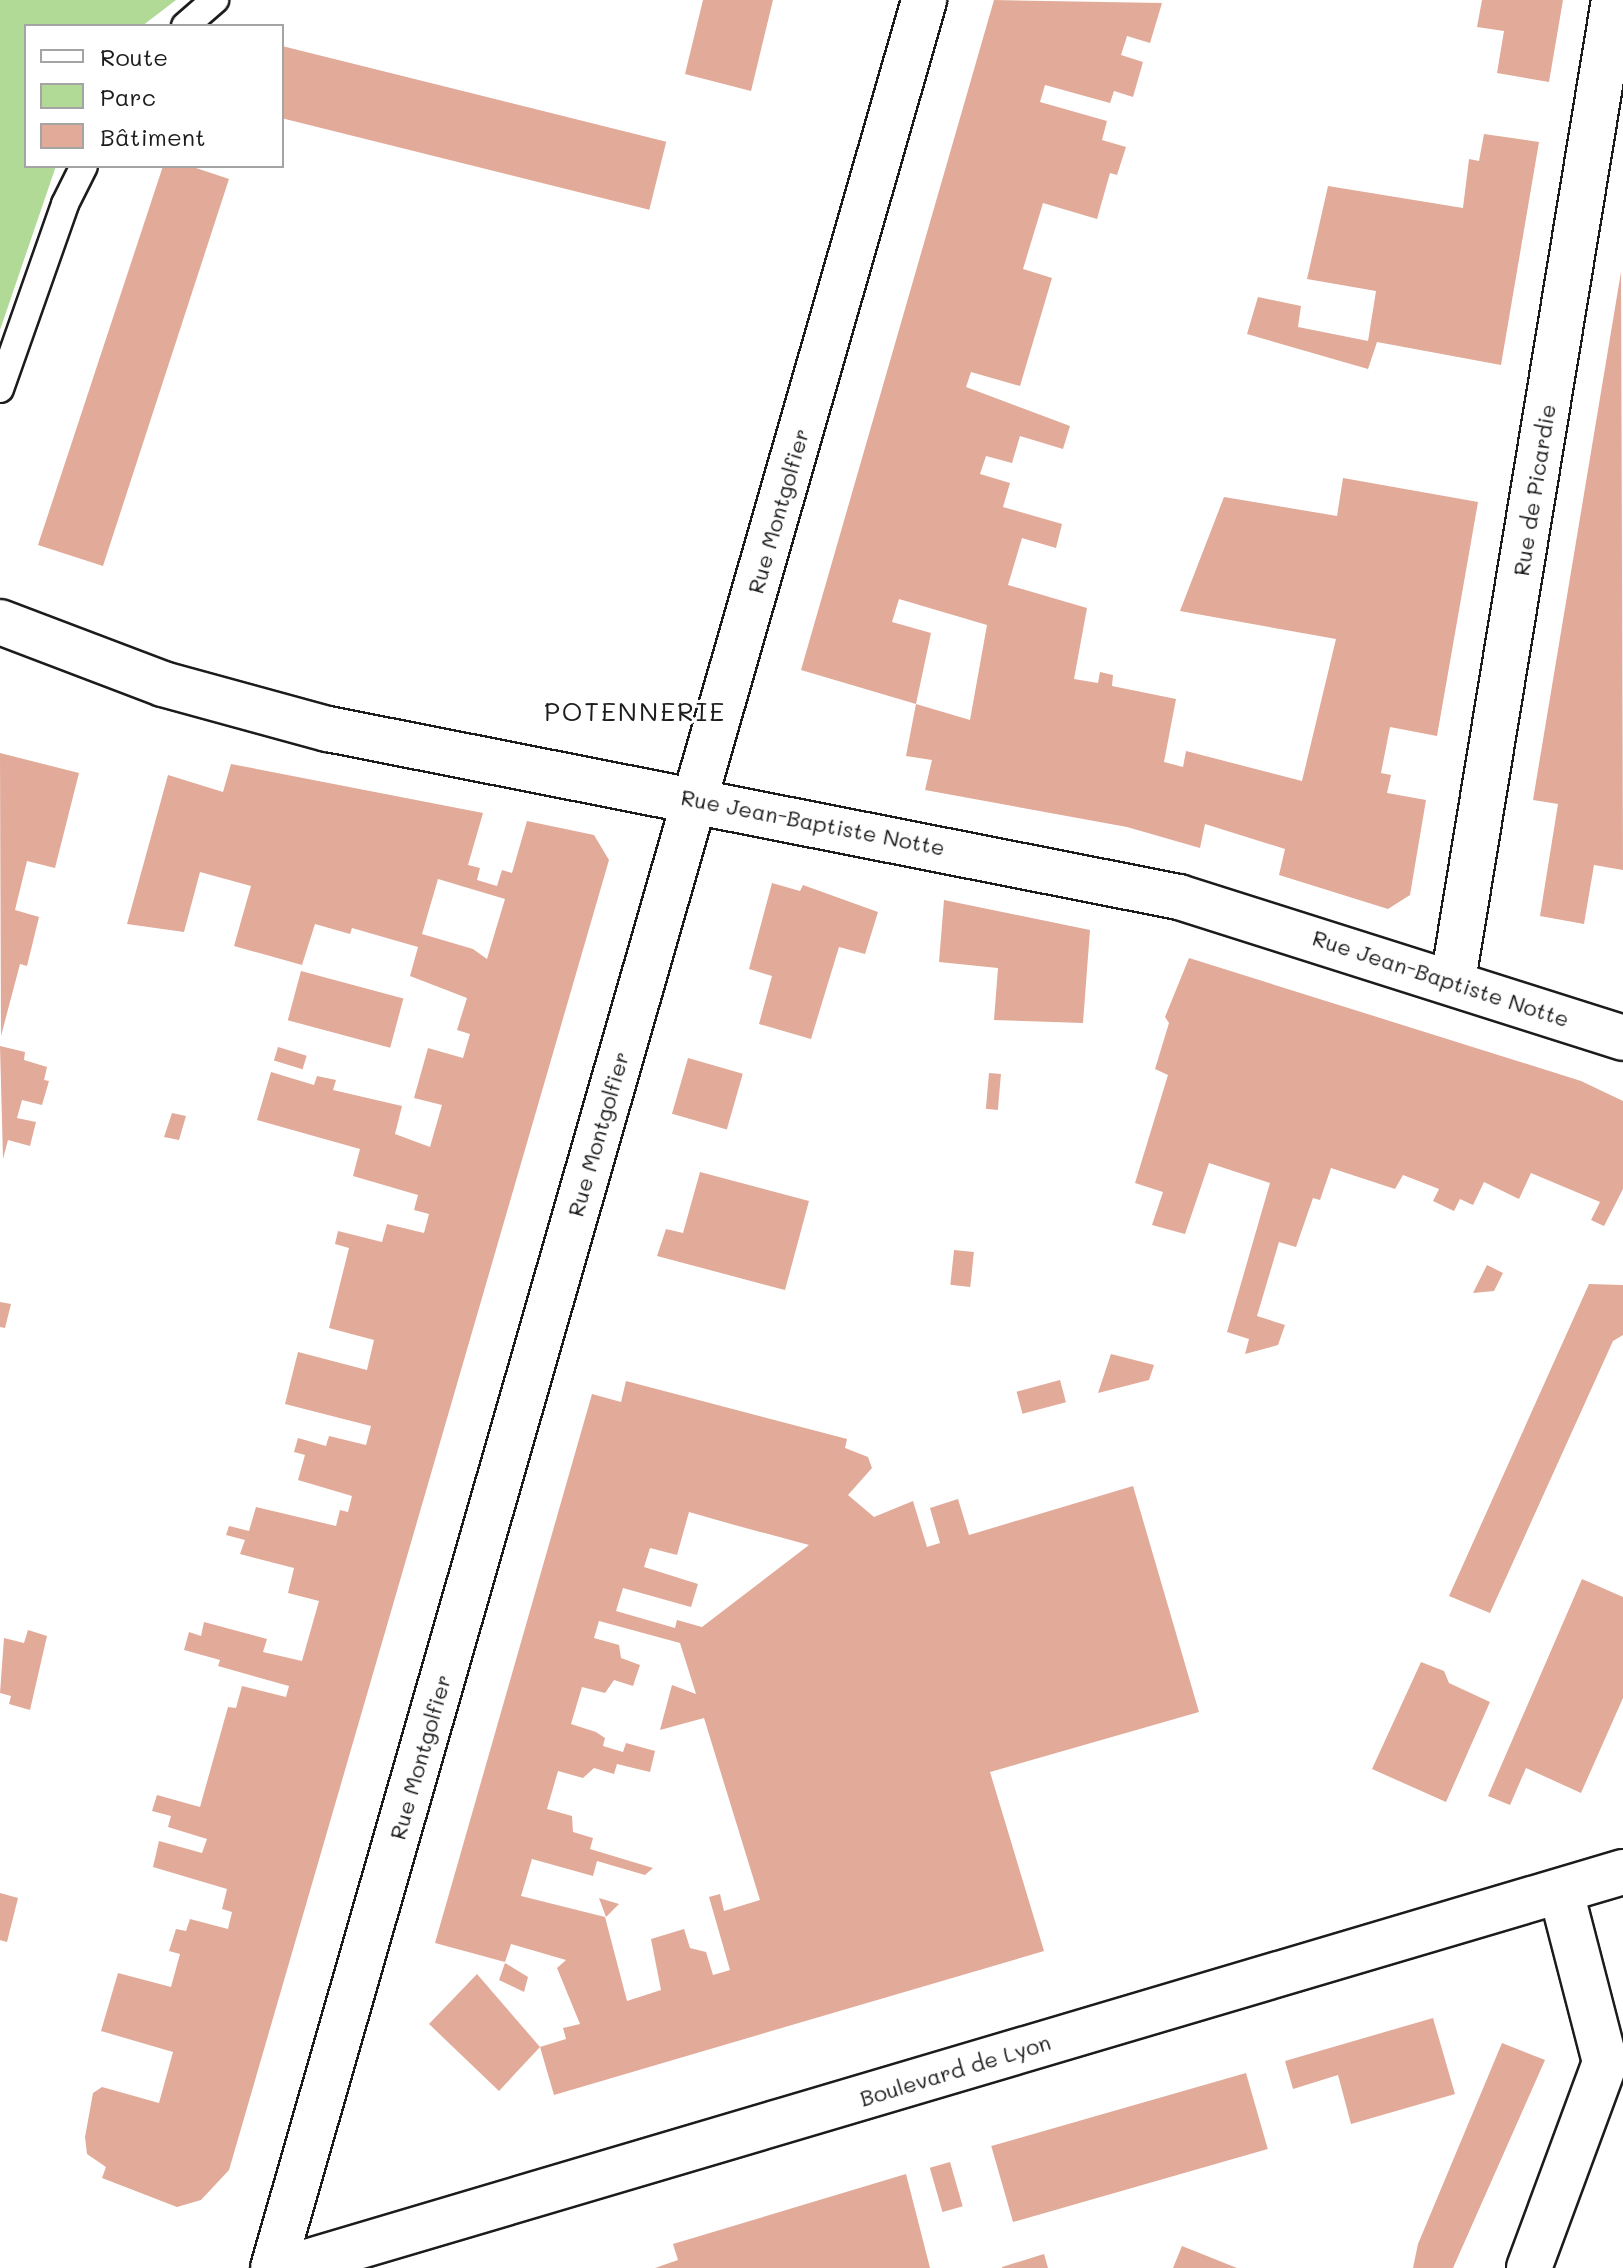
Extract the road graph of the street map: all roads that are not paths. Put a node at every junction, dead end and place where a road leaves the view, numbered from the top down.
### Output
1 (215, 0) edge
2 (924, 0) edge
3 (1614, 0) edge
4 (187, 24) edge
5 (83, 168) edge
6 (0, 389) edge
7 (0, 622) edge
8 (695, 800) junction
9 (1453, 980) junction
10 (1623, 1038) edge
11 (1623, 1872) edge
12 (1561, 1892) junction
13 (273, 2268) edge
14 (286, 2268) edge
15 (1529, 2268) edge

1 - 4 lane
2 - 8 street, Rue Montgolfier
3 - 9 street, Rue de Picardie
5 - 6 lane
7 - 8 street, Rue Jean-Baptiste Notte
8 - 9 street, Rue Jean-Baptiste Notte
8 - 13 street, Rue Montgolfier
9 - 10 street, Rue Jean-Baptiste Notte
11 - 12 street, Boulevard de Lyon
12 - 14 street, Boulevard de Lyon
12 - 15 street

